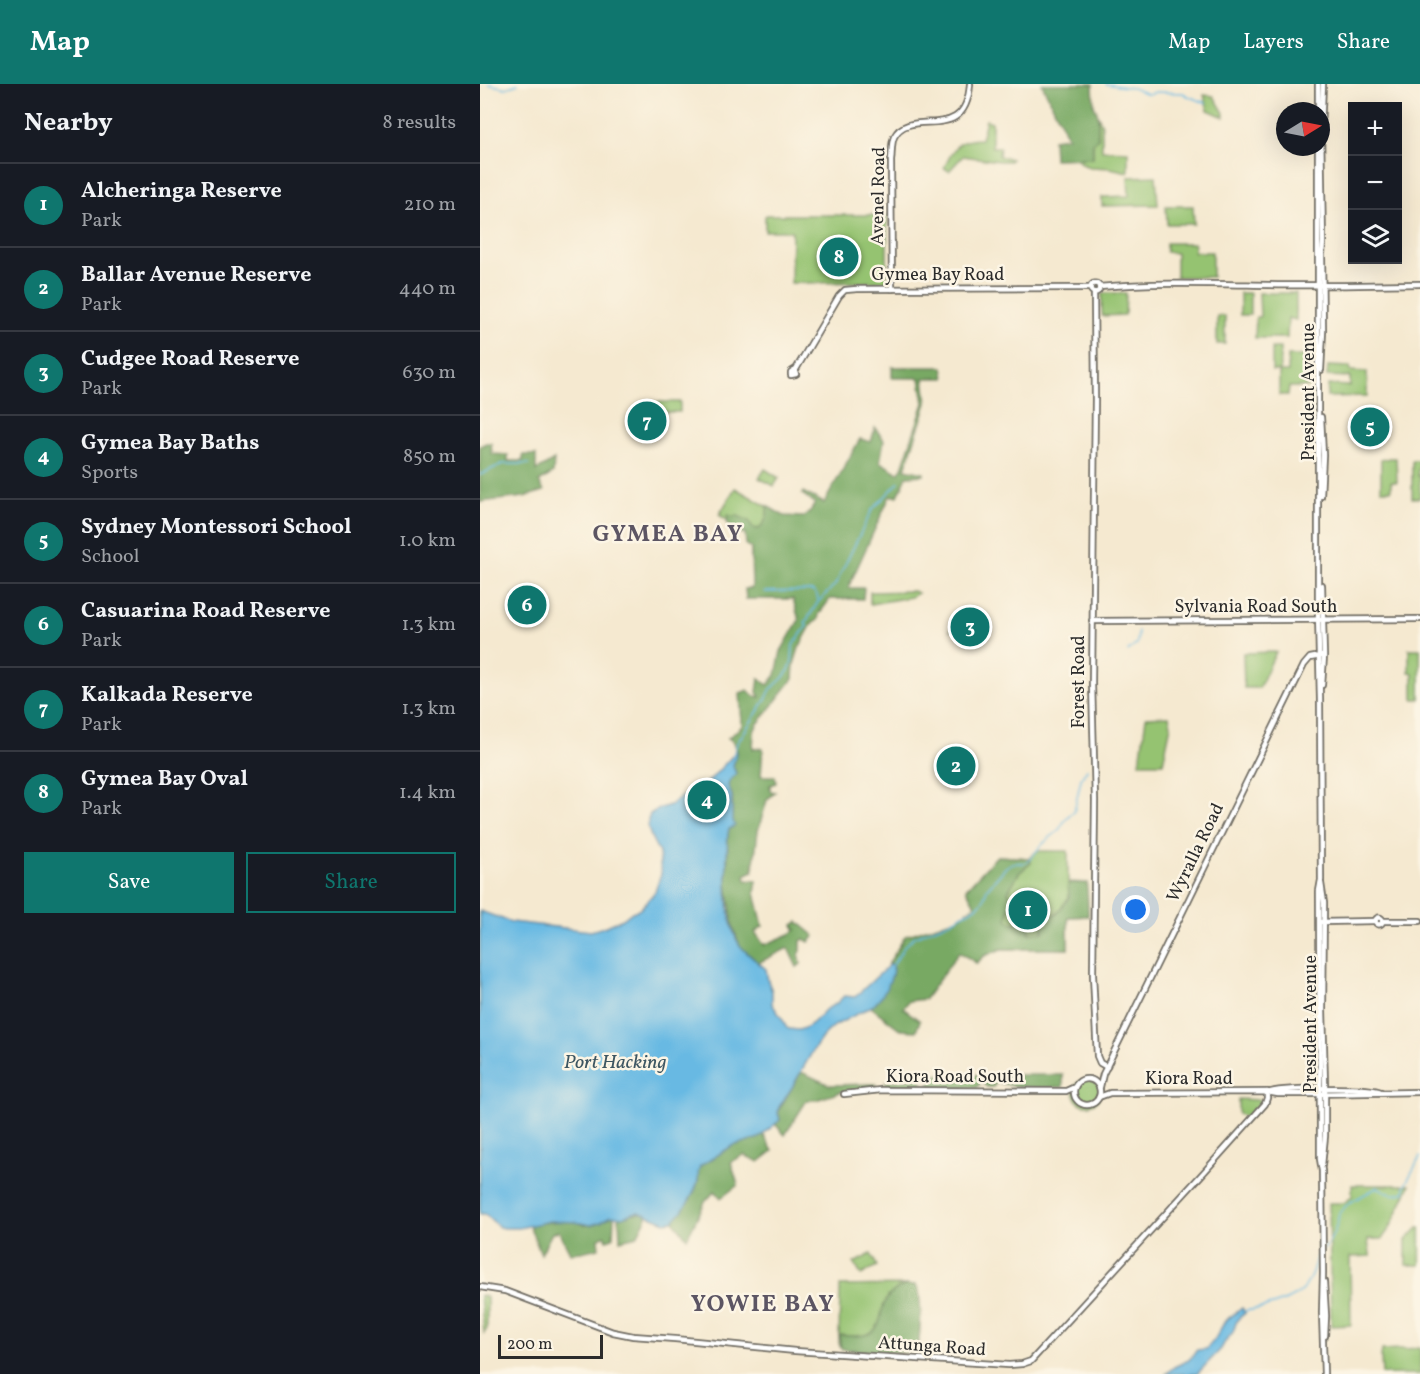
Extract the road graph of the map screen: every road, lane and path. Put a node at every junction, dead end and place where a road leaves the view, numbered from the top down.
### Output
1 (970, 84) edge
2 (1318, 84) edge
3 (1323, 84) edge
4 (1318, 102) edge
5 (1318, 156) edge
6 (1323, 172) junction
7 (1317, 201) junction
8 (1321, 223) junction
9 (1420, 284) edge
10 (1320, 285) junction
11 (892, 289) junction
12 (1092, 290) junction
13 (795, 371) dead end
14 (1321, 620) junction
15 (1420, 620) edge
16 (1092, 621) junction
17 (1321, 656) junction
18 (1420, 921) edge
19 (1322, 922) junction
20 (1107, 1067) junction
21 (1103, 1074) junction
22 (1093, 1080) junction
23 (1075, 1087) junction
24 (1100, 1087) junction
25 (1066, 1091) junction
26 (1267, 1092) junction
27 (1322, 1092) junction
28 (1420, 1092) edge
29 (1110, 1093) junction
30 (844, 1094) dead end
31 (1075, 1096) junction
32 (1100, 1097) junction
33 (480, 1287) edge
34 (1324, 1374) edge

1 - 11 street, Avenel Road
2 - 4 street
3 - 6 street, President Avenue
5 - 7 street, President Avenue
6 - 7 street
6 - 8 street, President Avenue
7 - 8 street, President Avenue
8 - 10 street, President Avenue
9 - 10 street
10 - 12 street, Gymea Bay Road
10 - 14 street, President Avenue
11 - 12 street, Gymea Bay Road
11 - 13 street, Gymea Bay Road
12 - 16 street, Forest Road
14 - 15 street, Sylvania Road South
14 - 16 street, Sylvania Road South
14 - 17 street, President Avenue
16 - 20 street, Forest Road
17 - 19 street, President Avenue
17 - 20 street, Wyralla Road
18 - 19 street
19 - 27 street, President Avenue
20 - 21 street, Wyralla Road
21 - 22 street, Wyralla Road
21 - 24 street, Wyralla Road
22 - 23 street
22 - 24 street
23 - 25 street, Kiora Road South
23 - 31 street
24 - 29 street
24 - 32 street
25 - 30 street, Kiora Road South
25 - 31 street, Kiora Road South
26 - 27 street, Kiora Road
26 - 29 street, Kiora Road
26 - 33 street, Attunga Road
27 - 28 street, Kiora Road
27 - 34 street, President Avenue
29 - 32 street, Kiora Road
31 - 32 street

